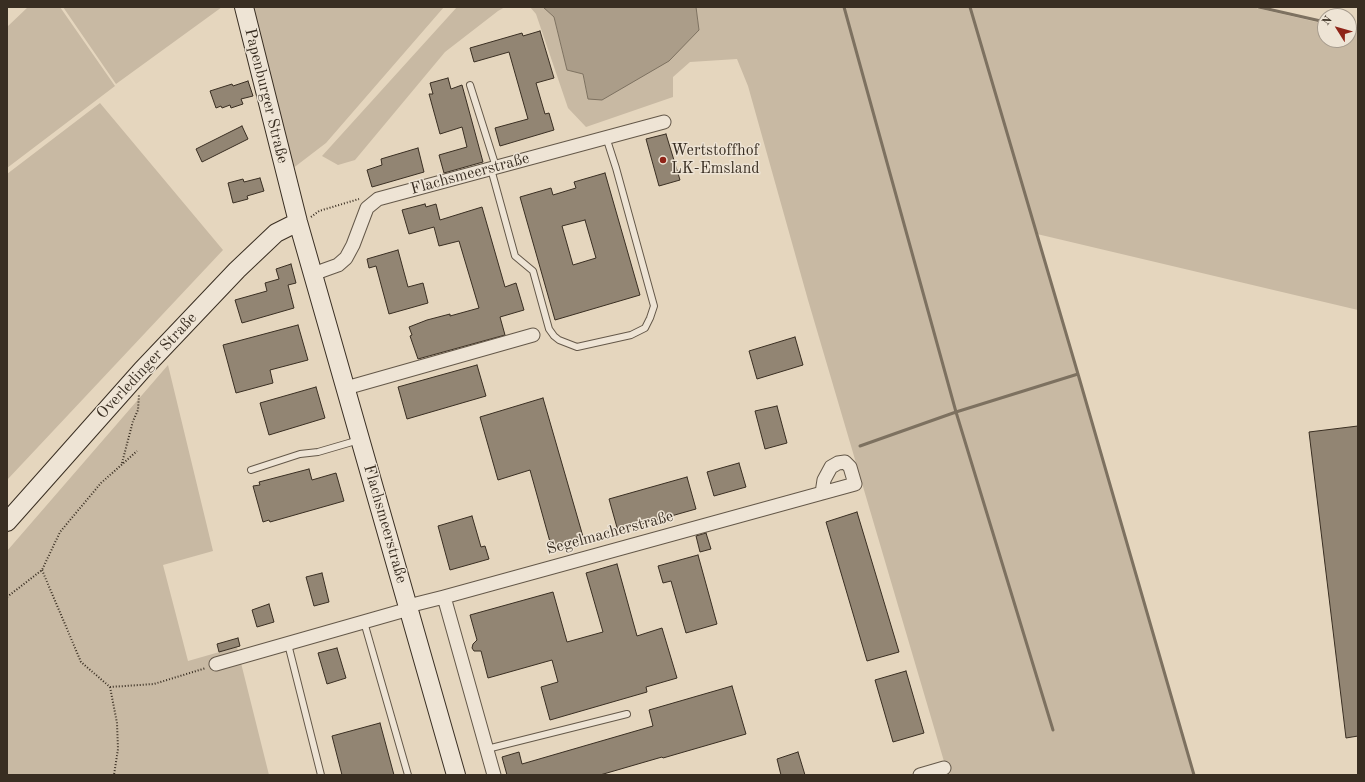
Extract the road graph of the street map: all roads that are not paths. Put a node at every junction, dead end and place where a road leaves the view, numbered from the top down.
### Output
1 (244, 7) edge
2 (470, 85) dead end
3 (664, 122) dead end
4 (606, 137) junction
5 (494, 168) junction
6 (288, 185) joint
7 (299, 226) junction
8 (313, 274) junction
9 (533, 335) dead end
10 (346, 388) junction
11 (361, 440) junction
12 (251, 470) dead end
13 (822, 493) dead end
14 (7, 522) edge
15 (444, 597) junction
16 (408, 607) junction
17 (364, 622) junction
18 (288, 644) junction
19 (216, 664) road end
20 (627, 714) dead end
21 (487, 749) junction
22 (944, 768) dead end
23 (321, 775) edge
24 (408, 775) edge
25 (456, 775) edge
26 (494, 775) edge
27 (920, 775) edge

1 - 6 street, Papenburger Straße
2 - 5 lane
3 - 4 street, Flachsmeerstraße
4 - 5 street, Flachsmeerstraße
4 - 5 lane
5 - 8 street, Flachsmeerstraße
6 - 7 street, Flachsmeerstraße
7 - 8 street, Flachsmeerstraße
7 - 14 street, Overledinger Straße
8 - 10 street, Flachsmeerstraße
9 - 10 street
10 - 11 street, Flachsmeerstraße
11 - 12 lane
11 - 16 street, Flachsmeerstraße
13 - 15 street, Segelmacherstraße
15 - 16 street, Segelmacherstraße
15 - 21 street
16 - 17 street, Segelmacherstraße
16 - 25 street, Flachsmeerstraße
17 - 18 street, Segelmacherstraße
17 - 24 lane
18 - 19 street, Segelmacherstraße
18 - 23 lane
20 - 21 lane
21 - 26 street
22 - 27 street

